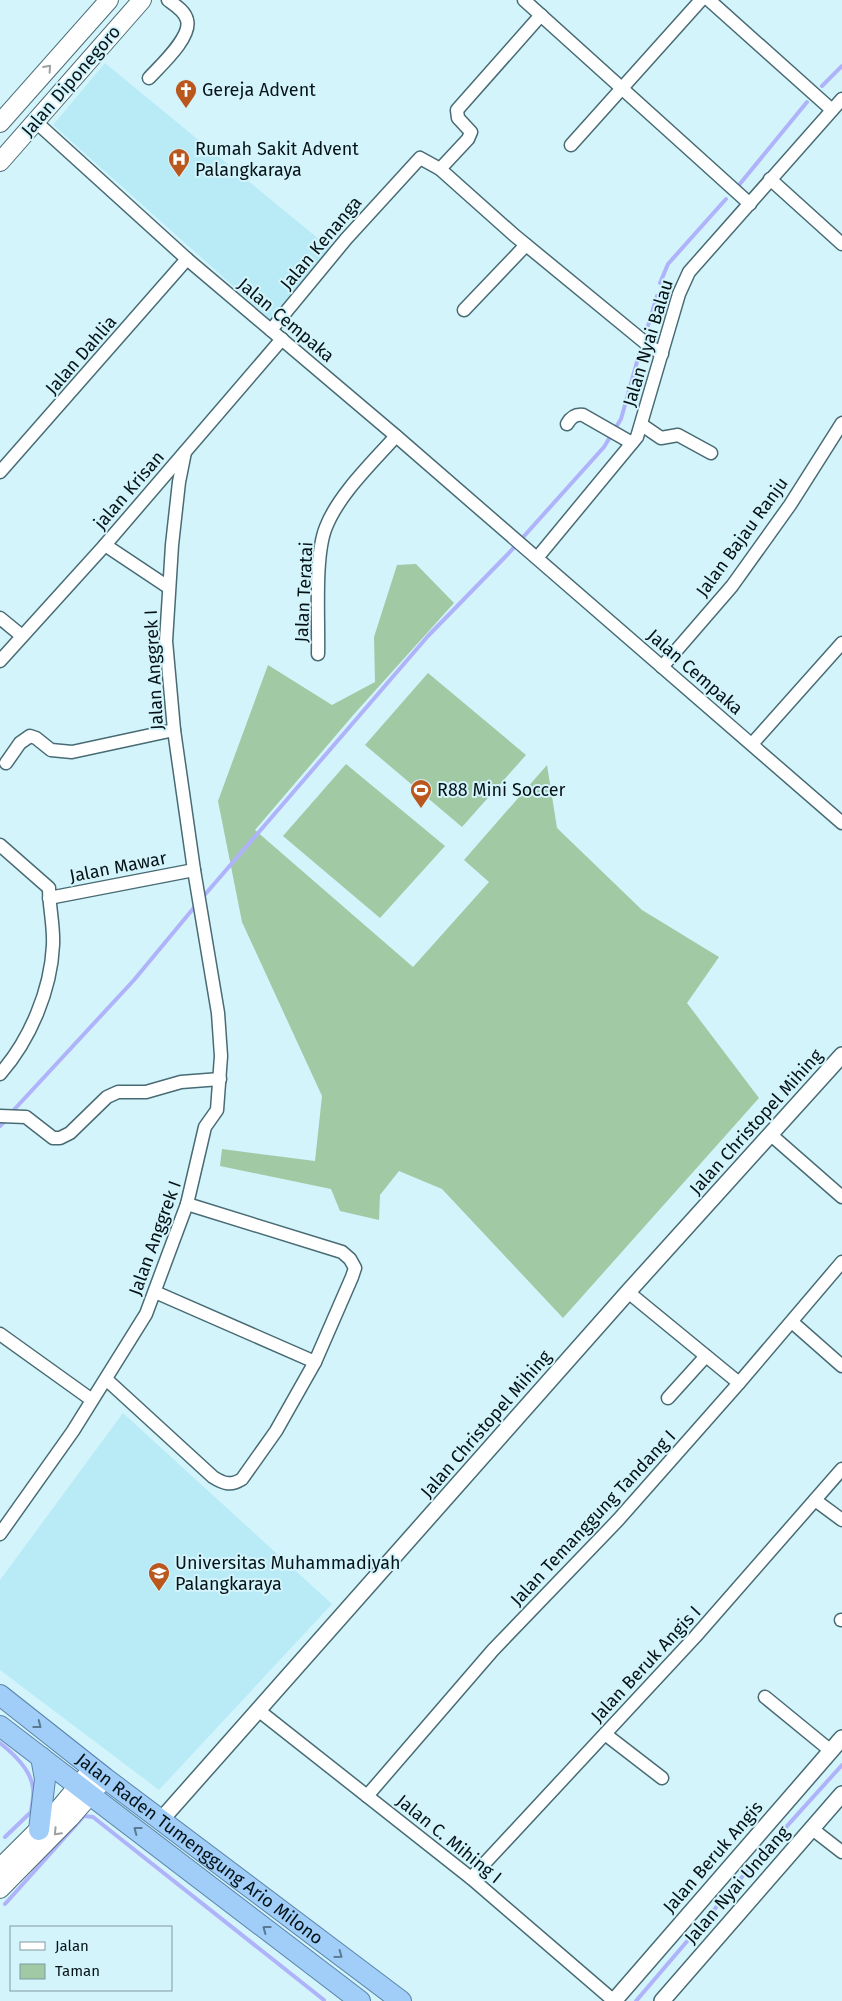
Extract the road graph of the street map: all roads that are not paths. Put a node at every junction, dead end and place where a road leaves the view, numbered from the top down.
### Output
1 (142, 0) edge
2 (168, 0) edge
3 (524, 0) edge
4 (701, 0) edge
5 (709, 0) edge
6 (105, 4) edge
7 (541, 15) junction
8 (121, 24) junction
9 (150, 78) dead end
10 (622, 88) junction
11 (842, 99) edge
12 (825, 103) junction
13 (15, 105) junction
14 (36, 122) junction
15 (0, 123) edge
16 (571, 144) dead end
17 (0, 162) edge
18 (440, 169) junction
19 (770, 179) junction
20 (743, 198) junction
21 (842, 244) edge
22 (526, 245) junction
23 (187, 259) junction
24 (464, 310) dead end
25 (271, 330) junction
26 (282, 339) junction
27 (655, 349) junction
28 (842, 423) edge
29 (567, 424) dead end
30 (642, 425) junction
31 (396, 436) junction
32 (625, 438) junction
33 (185, 452) junction
34 (711, 453) dead end
35 (0, 472) edge
36 (105, 545) junction
37 (537, 558) junction
38 (168, 587) junction
39 (0, 618) edge
40 (22, 636) junction
41 (842, 643) edge
42 (318, 654) dead end
43 (0, 661) edge
44 (662, 667) junction
45 (174, 730) junction
46 (752, 744) junction
47 (6, 763) dead end
48 (842, 823) edge
49 (0, 845) edge
50 (194, 870) junction
51 (49, 898) junction
52 (842, 1055) edge
53 (0, 1074) edge
54 (220, 1079) junction
55 (0, 1116) edge
56 (770, 1134) junction
57 (842, 1197) edge
58 (187, 1204) junction
59 (842, 1262) edge
60 (155, 1292) junction
61 (628, 1292) junction
62 (792, 1322) junction
63 (0, 1334) edge
64 (706, 1356) junction
65 (314, 1362) junction
66 (842, 1366) edge
67 (107, 1380) junction
68 (739, 1383) junction
69 (668, 1398) dead end
70 (92, 1400) junction
71 (842, 1469) edge
72 (815, 1500) junction
73 (842, 1520) edge
74 (0, 1534) edge
75 (0, 1695) edge
76 (765, 1697) dead end
77 (258, 1710) junction
78 (0, 1726) edge
79 (605, 1734) junction
80 (842, 1738) edge
81 (831, 1750) junction
82 (41, 1757) junction
83 (99, 1773) junction
84 (662, 1778) dead end
85 (84, 1790) junction
86 (842, 1794) edge
87 (367, 1796) junction
88 (161, 1820) junction
89 (811, 1828) junction
90 (39, 1830) junction
91 (842, 1852) edge
92 (0, 1868) edge
93 (471, 1878) junction
94 (0, 1889) edge
95 (309, 1933) junction
96 (295, 1951) junction
97 (360, 2001) edge
98 (400, 2001) edge
99 (614, 2001) edge
100 (662, 2001) edge

1 - 8 main road, Jalan Diponegoro
2 - 9 street
3 - 7 street
4 - 10 street
5 - 12 street
6 - 8 main road
13 -> 6 main road, Jalan Diponegoro
7 - 10 street
7 - 18 street
8 - 14 main road, Jalan Diponegoro
10 - 16 street
10 - 20 street
11 - 12 street, Jalan Nyai Balau
12 - 19 street, Jalan Nyai Balau
13 - 14 main road
13 - 15 main road, Jalan Diponegoro
14 - 17 main road, Jalan Diponegoro
14 - 23 street, Jalan Cempaka
18 - 22 street
18 - 25 street, Jalan Kenanga
19 - 20 street, Jalan Nyai Balau
19 - 21 street
20 - 27 street, Jalan Nyai Balau
22 - 24 street
22 - 27 street
23 - 25 street, Jalan Cempaka
23 - 35 street, Jalan Dahlia
25 - 26 street, Jalan Cempaka
26 - 31 street, Jalan Cempaka
26 - 33 street, jalan Krisan
27 - 30 street, Jalan Nyai Balau
28 - 44 street, Jalan Bajau Ranju
29 - 32 street
30 - 32 street, Jalan Nyai Balau
30 - 34 street
31 - 37 street, Jalan Cempaka
31 - 42 street, Jalan Teratai
32 - 37 street, Jalan Nyai Balau
33 - 36 street, jalan Krisan
33 - 38 street, Jalan Anggrek I
36 - 38 street
36 - 40 street, jalan Krisan
37 - 44 street, Jalan Cempaka
38 - 45 street, Jalan Anggrek I
39 - 40 street
40 - 43 street, jalan Krisan
41 - 46 street
44 - 46 street, Jalan Cempaka
45 - 47 street
45 - 50 street, Jalan Anggrek I
46 - 48 street, Jalan Cempaka
49 - 51 street, Jalan Mawar
50 - 51 street, Jalan Mawar
50 - 54 street, Jalan Anggrek I
51 - 53 street, Jalan Mawar
52 - 56 street, Jalan Christopel Mihing
54 - 55 street
54 - 58 street, Jalan Anggrek I
56 - 57 street
56 - 61 street, Jalan Christopel Mihing
58 - 60 street, Jalan Anggrek I
58 - 65 street
59 - 62 street, Jalan Temanggung Tandang I
60 - 65 street
60 - 67 street, Jalan Anggrek I
61 - 64 street
61 - 77 street, Jalan Christopel Mihing
62 - 66 street
62 - 68 street, Jalan Temanggung Tandang I
63 - 70 street
64 - 68 street
64 - 69 street
65 - 67 street
67 - 70 street, Jalan Anggrek I
68 - 87 street, Jalan Temanggung Tandang I
70 - 74 street, Jalan Anggrek I
71 - 72 street, Jalan Beruk Angis I
72 - 73 street
72 - 79 street, Jalan Beruk Angis I
75 -> 83 highway, Jalan Raden Tumenggung Ario Milono
76 - 81 street
77 - 87 street, Jalan C. Mihing I
77 - 88 street, Jalan Christopel Mihing
78 - 82 highway, Jalan Raden Tumenggung Ario Milono
79 - 84 street
79 - 93 street, Jalan Beruk Angis I
80 - 81 street, Jalan Beruk Angis
81 - 99 street, Jalan Beruk Angis
82 - 85 highway, Jalan Raden Tumenggung Ario Milono
82 - 90 highway
83 - 85 main road
83 - 88 highway, Jalan Raden Tumenggung Ario Milono
85 - 90 main road
85 -> 94 main road
96 -> 85 highway, Jalan Raden Tumenggung Ario Milono
86 - 89 street, Jalan Nyai Undang
87 - 93 street, Jalan C. Mihing I
88 - 95 highway, Jalan Raden Tumenggung Ario Milono
89 - 91 street
89 - 100 street, Jalan Nyai Undang
90 - 92 main road
93 - 99 street, Jalan C. Mihing I
95 - 96 highway
95 -> 98 highway, Jalan Raden Tumenggung Ario Milono
96 - 97 highway, Jalan Raden Tumenggung Ario Milono

